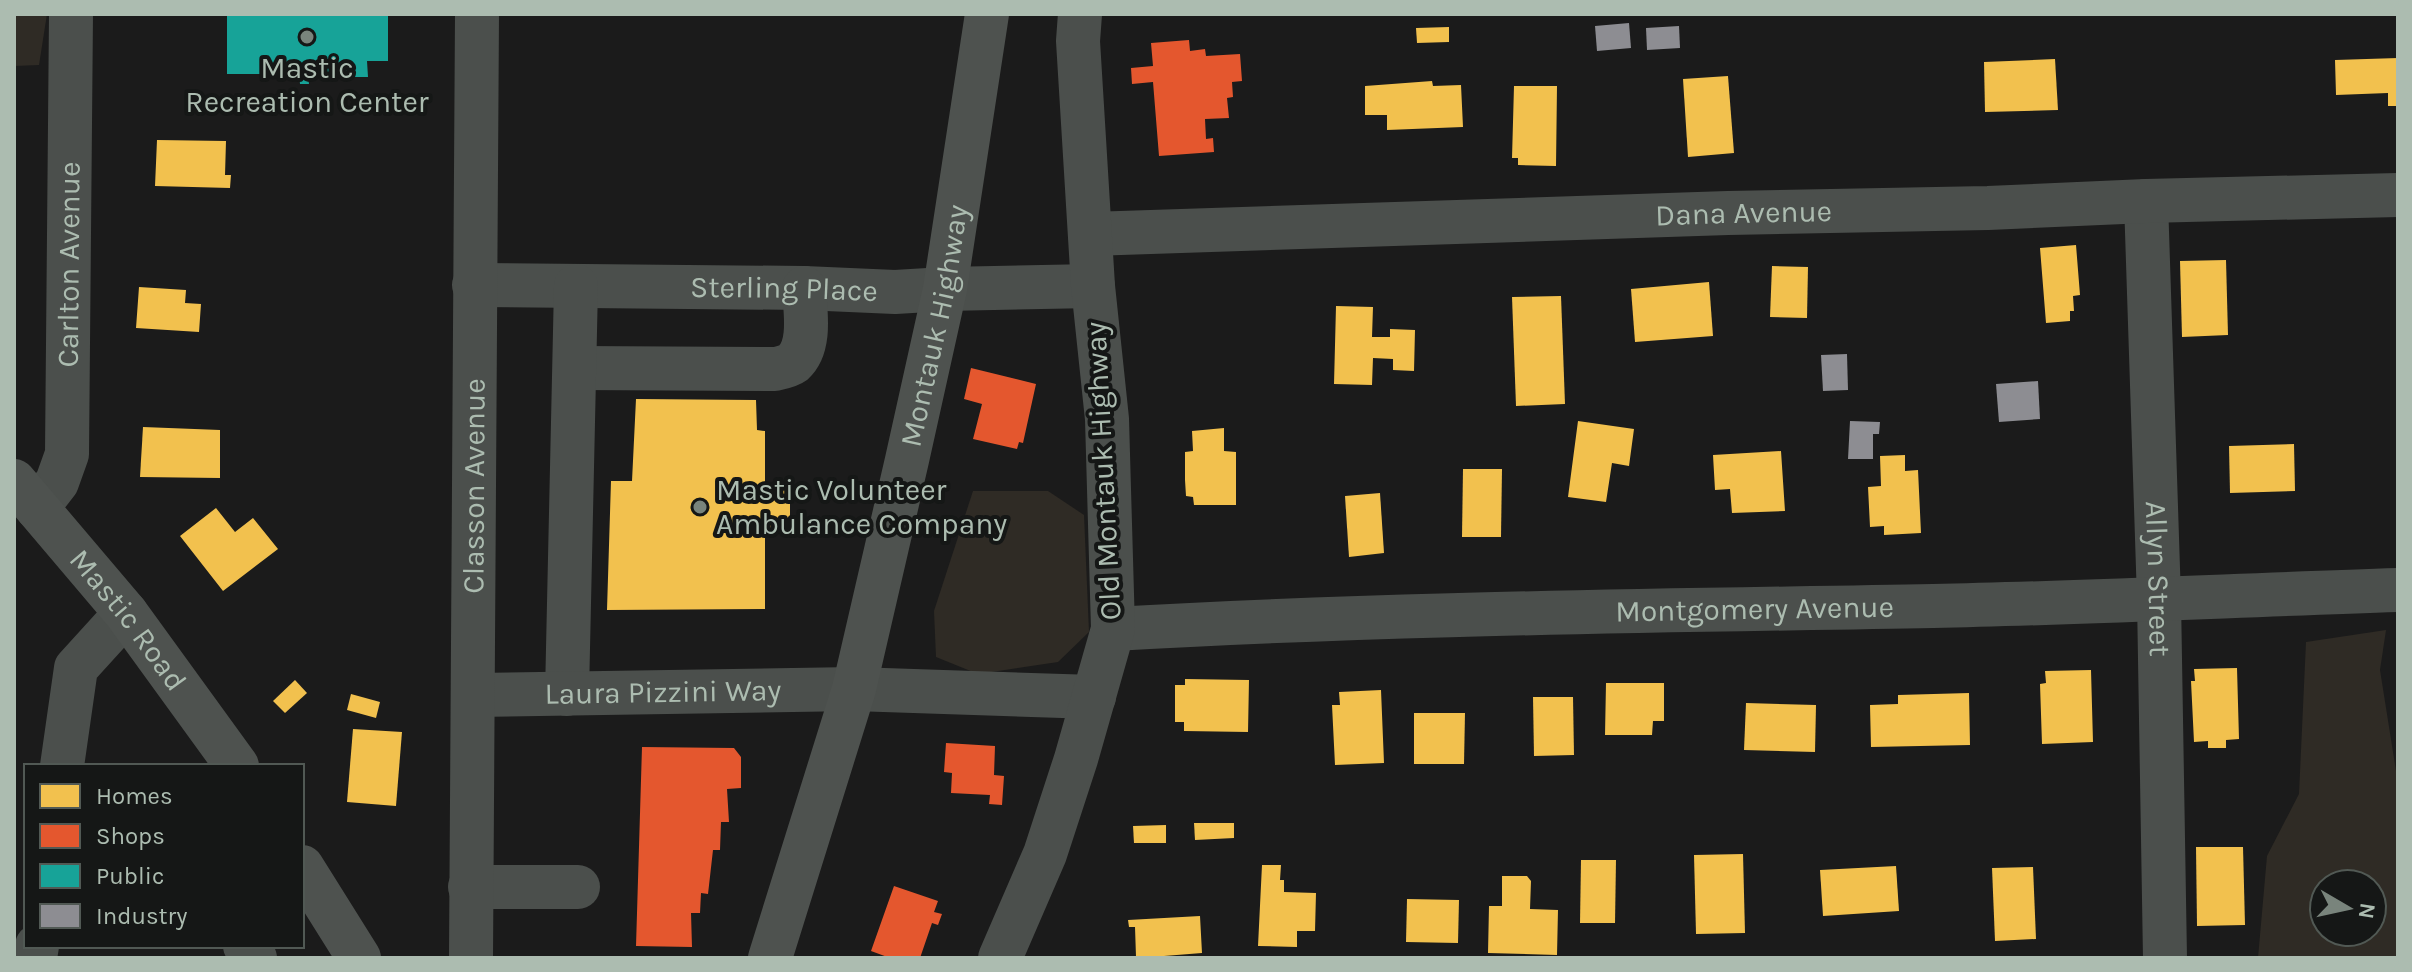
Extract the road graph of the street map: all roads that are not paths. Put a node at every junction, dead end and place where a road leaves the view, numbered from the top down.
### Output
1 (71, 14) edge
2 (477, 14) edge
3 (987, 14) edge
4 (1080, 14) edge
5 (2398, 195) edge
6 (2146, 201) junction
7 (1090, 234) junction
8 (474, 285) junction
9 (576, 286) junction
10 (1093, 286) junction
11 (804, 288) junction
12 (945, 289) junction
13 (576, 368) junction
14 (26, 494) edge
15 (2398, 590) edge
16 (2159, 599) junction
17 (126, 613) junction
18 (1113, 629) junction
19 (854, 689) junction
20 (567, 694) junction
21 (473, 695) junction
22 (1094, 697) junction
23 (70, 761) edge
24 (236, 764) edge
25 (304, 870) edge
26 (470, 887) junction
27 (578, 887) dead end
28 (359, 958) edge
29 (471, 958) edge
30 (770, 958) edge
31 (1000, 958) edge
32 (2165, 958) edge

1 - 14 street, Carlton Avenue
2 - 8 street, Classon Avenue
3 - 12 main road, Montauk Highway
4 - 7 street, Old Montauk Highway
5 - 6 street, Dana Avenue
6 - 7 street, Dana Avenue
6 - 16 street, Allyn Street
7 - 10 street, Old Montauk Highway
8 - 9 street, Sterling Place
8 - 21 street, Classon Avenue
9 - 11 street, Sterling Place
9 - 13 street
10 - 12 street, Sterling Place
10 - 18 street, Old Montauk Highway
11 - 12 street, Sterling Place
11 - 13 street
12 - 19 main road, Montauk Highway
13 - 20 street
14 - 17 main road, Mastic Road
15 - 16 street, Montgomery Avenue
16 - 18 street, Montgomery Avenue
16 - 32 street, Allyn Street
17 - 23 street
17 - 24 main road, Mastic Road
18 - 22 street, Old Montauk Highway
19 - 20 street, Laura Pizzini Way
19 - 22 street
19 - 30 main road, Montauk Highway
20 - 21 street, Laura Pizzini Way
21 - 26 street, Classon Avenue
22 - 31 street, Old Montauk Highway
25 - 28 main road
26 - 27 street
26 - 29 street, Classon Avenue

